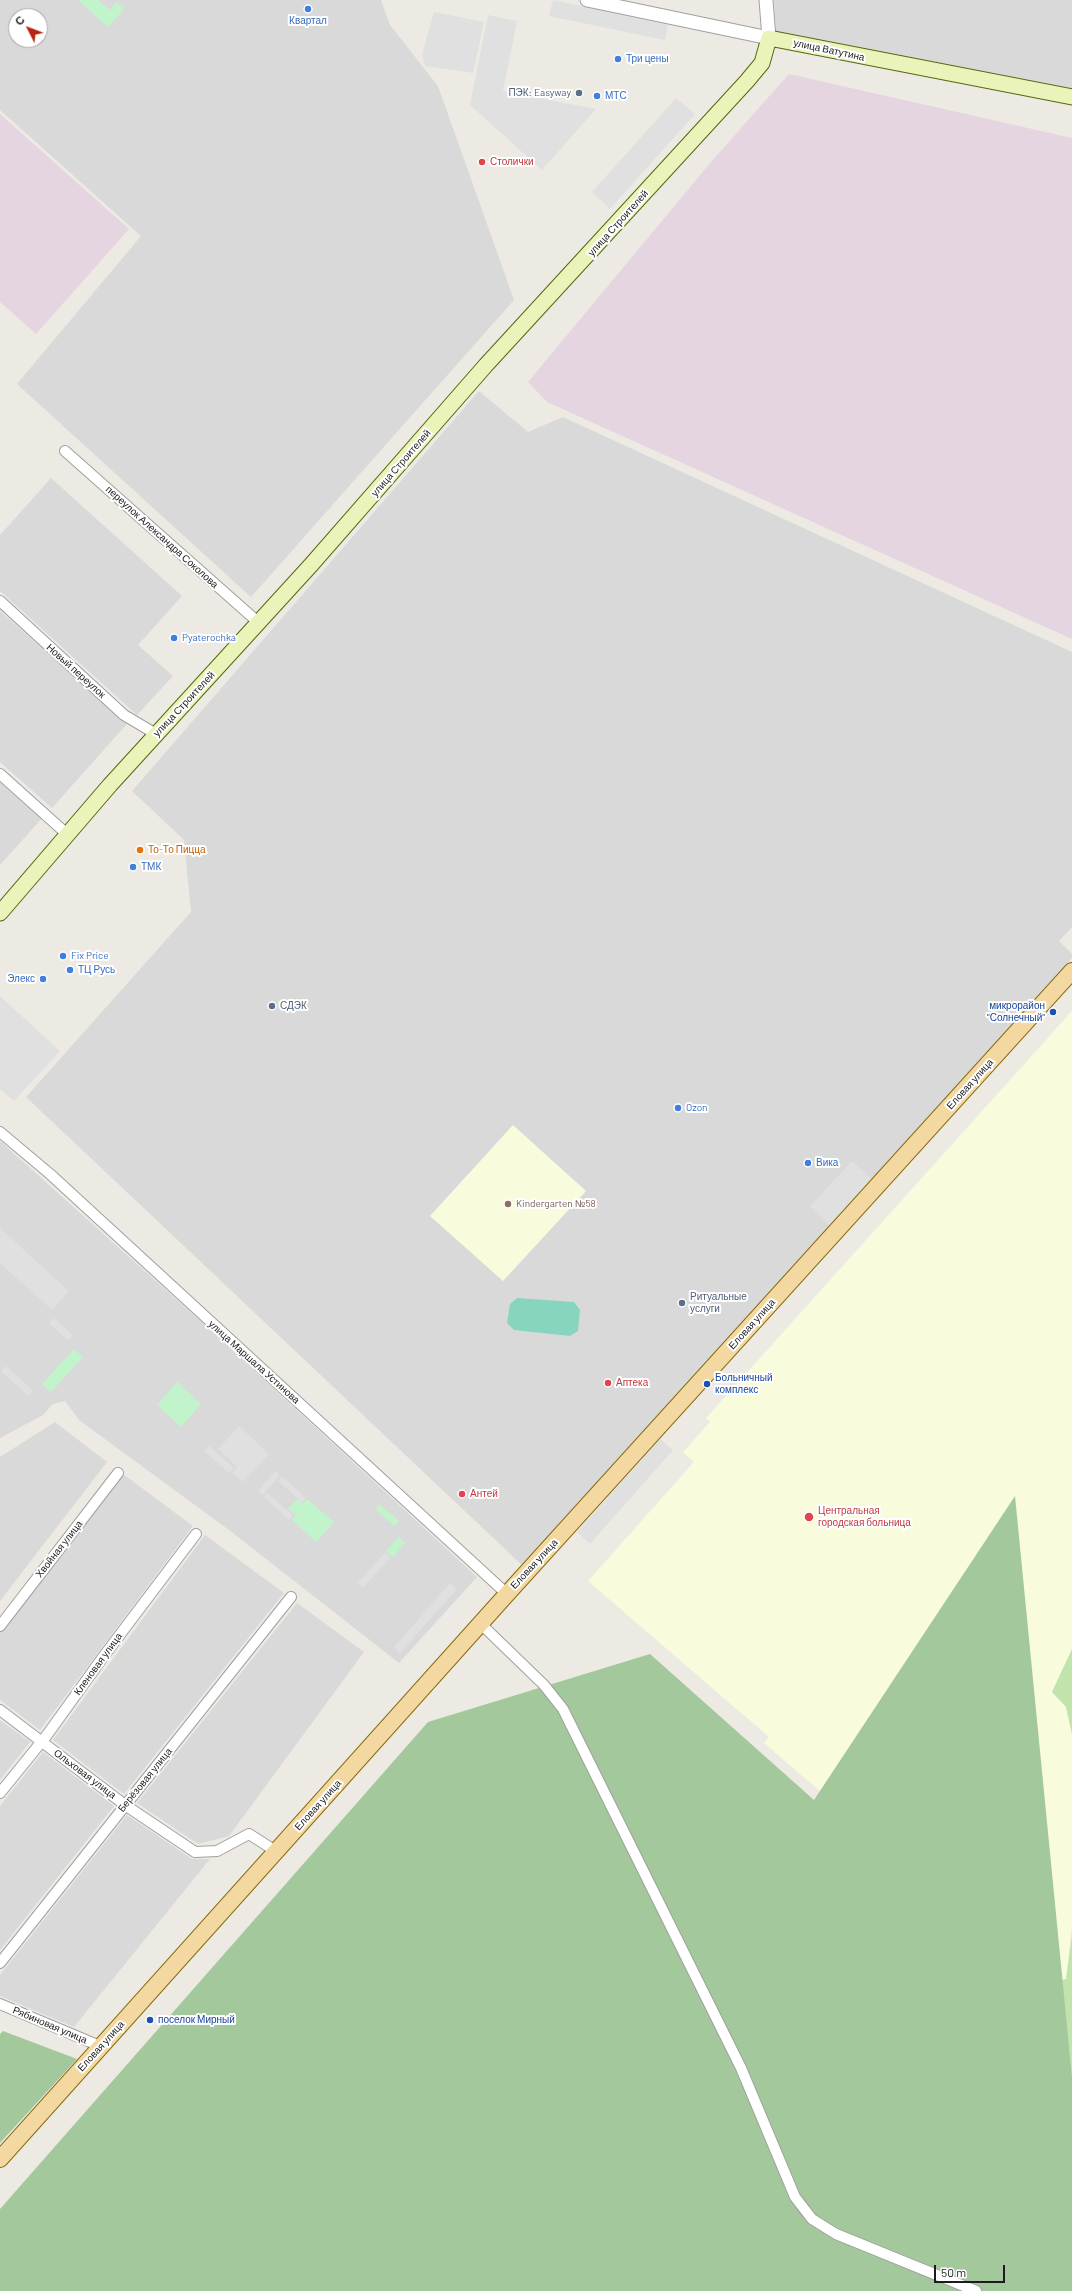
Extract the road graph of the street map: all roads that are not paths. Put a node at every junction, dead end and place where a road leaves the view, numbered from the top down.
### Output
1 (587, 0) edge
2 (766, 0) edge
3 (769, 38) junction
4 (1072, 97) edge
5 (65, 451) dead end
6 (0, 601) edge
7 (259, 624) junction
8 (156, 734) junction
9 (0, 774) edge
10 (68, 835) junction
11 (0, 913) edge
12 (1072, 971) edge
13 (0, 1132) edge
14 (118, 1473) dead end
15 (196, 1534) dead end
16 (506, 1594) junction
17 (291, 1597) dead end
18 (480, 1623) junction
19 (0, 1626) edge
20 (0, 1710) edge
21 (41, 1741) junction
22 (0, 1793) edge
23 (125, 1805) junction
24 (277, 1852) junction
25 (0, 1963) edge
26 (0, 2004) edge
27 (100, 2046) junction
28 (0, 2159) edge
29 (976, 2291) edge

1 - 3 street, улица Ватутина
2 - 3 street, улица Строителей
3 - 4 main road, улица Ватутина
3 - 7 main road, улица Строителей
5 - 7 street, переулок Александра Соколова
6 - 8 street, Новый переулок
7 - 8 main road, улица Строителей
8 - 10 main road, улица Строителей
9 - 10 street
10 - 11 main road, улица Строителей
12 - 16 main road, Еловая улица
13 - 16 street, улица Маршала Устинова
14 - 19 street, Хвойная улица
15 - 21 street, Кленовая улица
16 - 18 main road, Еловая улица
17 - 23 street, Берёзовая улица
18 - 24 main road, Еловая улица
18 - 29 street
20 - 21 street, Ольховая улица
21 - 22 street, Кленовая улица
21 - 23 street, Ольховая улица
23 - 24 street, Ольховая улица
23 - 25 street, Берёзовая улица
24 - 27 main road, Еловая улица
26 - 27 street, Рябиновая улица
27 - 28 main road, Еловая улица

